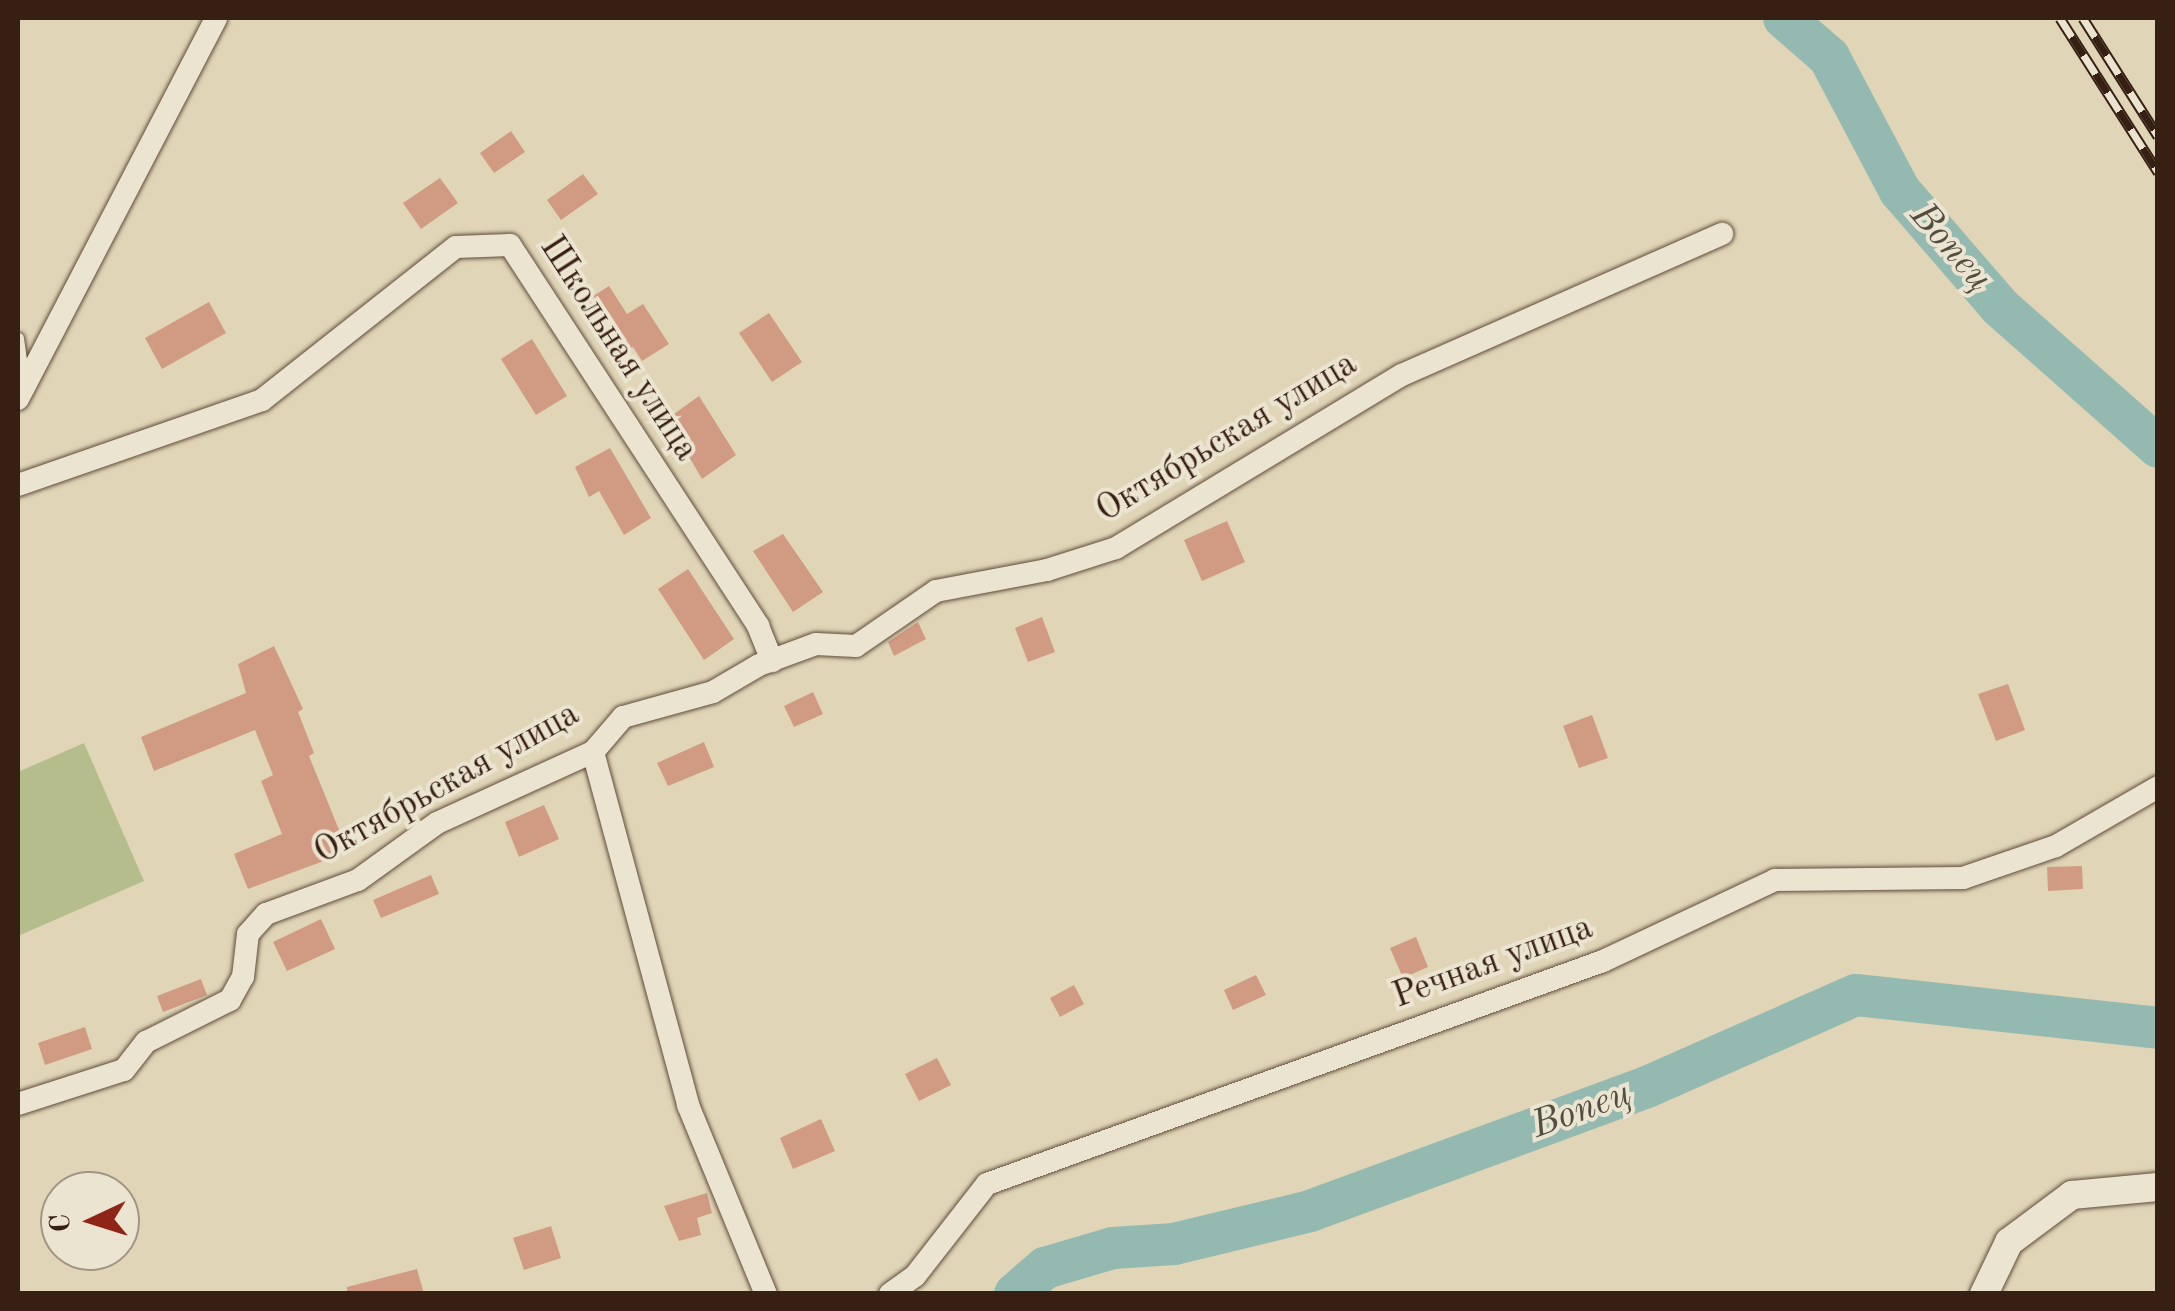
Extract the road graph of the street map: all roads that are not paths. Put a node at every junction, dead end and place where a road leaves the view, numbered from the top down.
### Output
1 (216, 18) edge
2 (1722, 234) dead end
3 (18, 338) edge
4 (21, 392) edge
5 (18, 485) edge
6 (772, 660) junction
7 (593, 752) junction
8 (2158, 787) edge
9 (18, 1104) edge
10 (2158, 1187) edge
11 (766, 1294) edge
12 (890, 1294) edge
13 (1984, 1294) edge

1 - 4 street
2 - 6 street, Октябрьская улица
3 - 4 lane
5 - 6 street, Школьная улица
6 - 7 street, Октябрьская улица
7 - 9 street, Октябрьская улица
7 - 11 street
8 - 12 street, Речная улица
10 - 13 street

